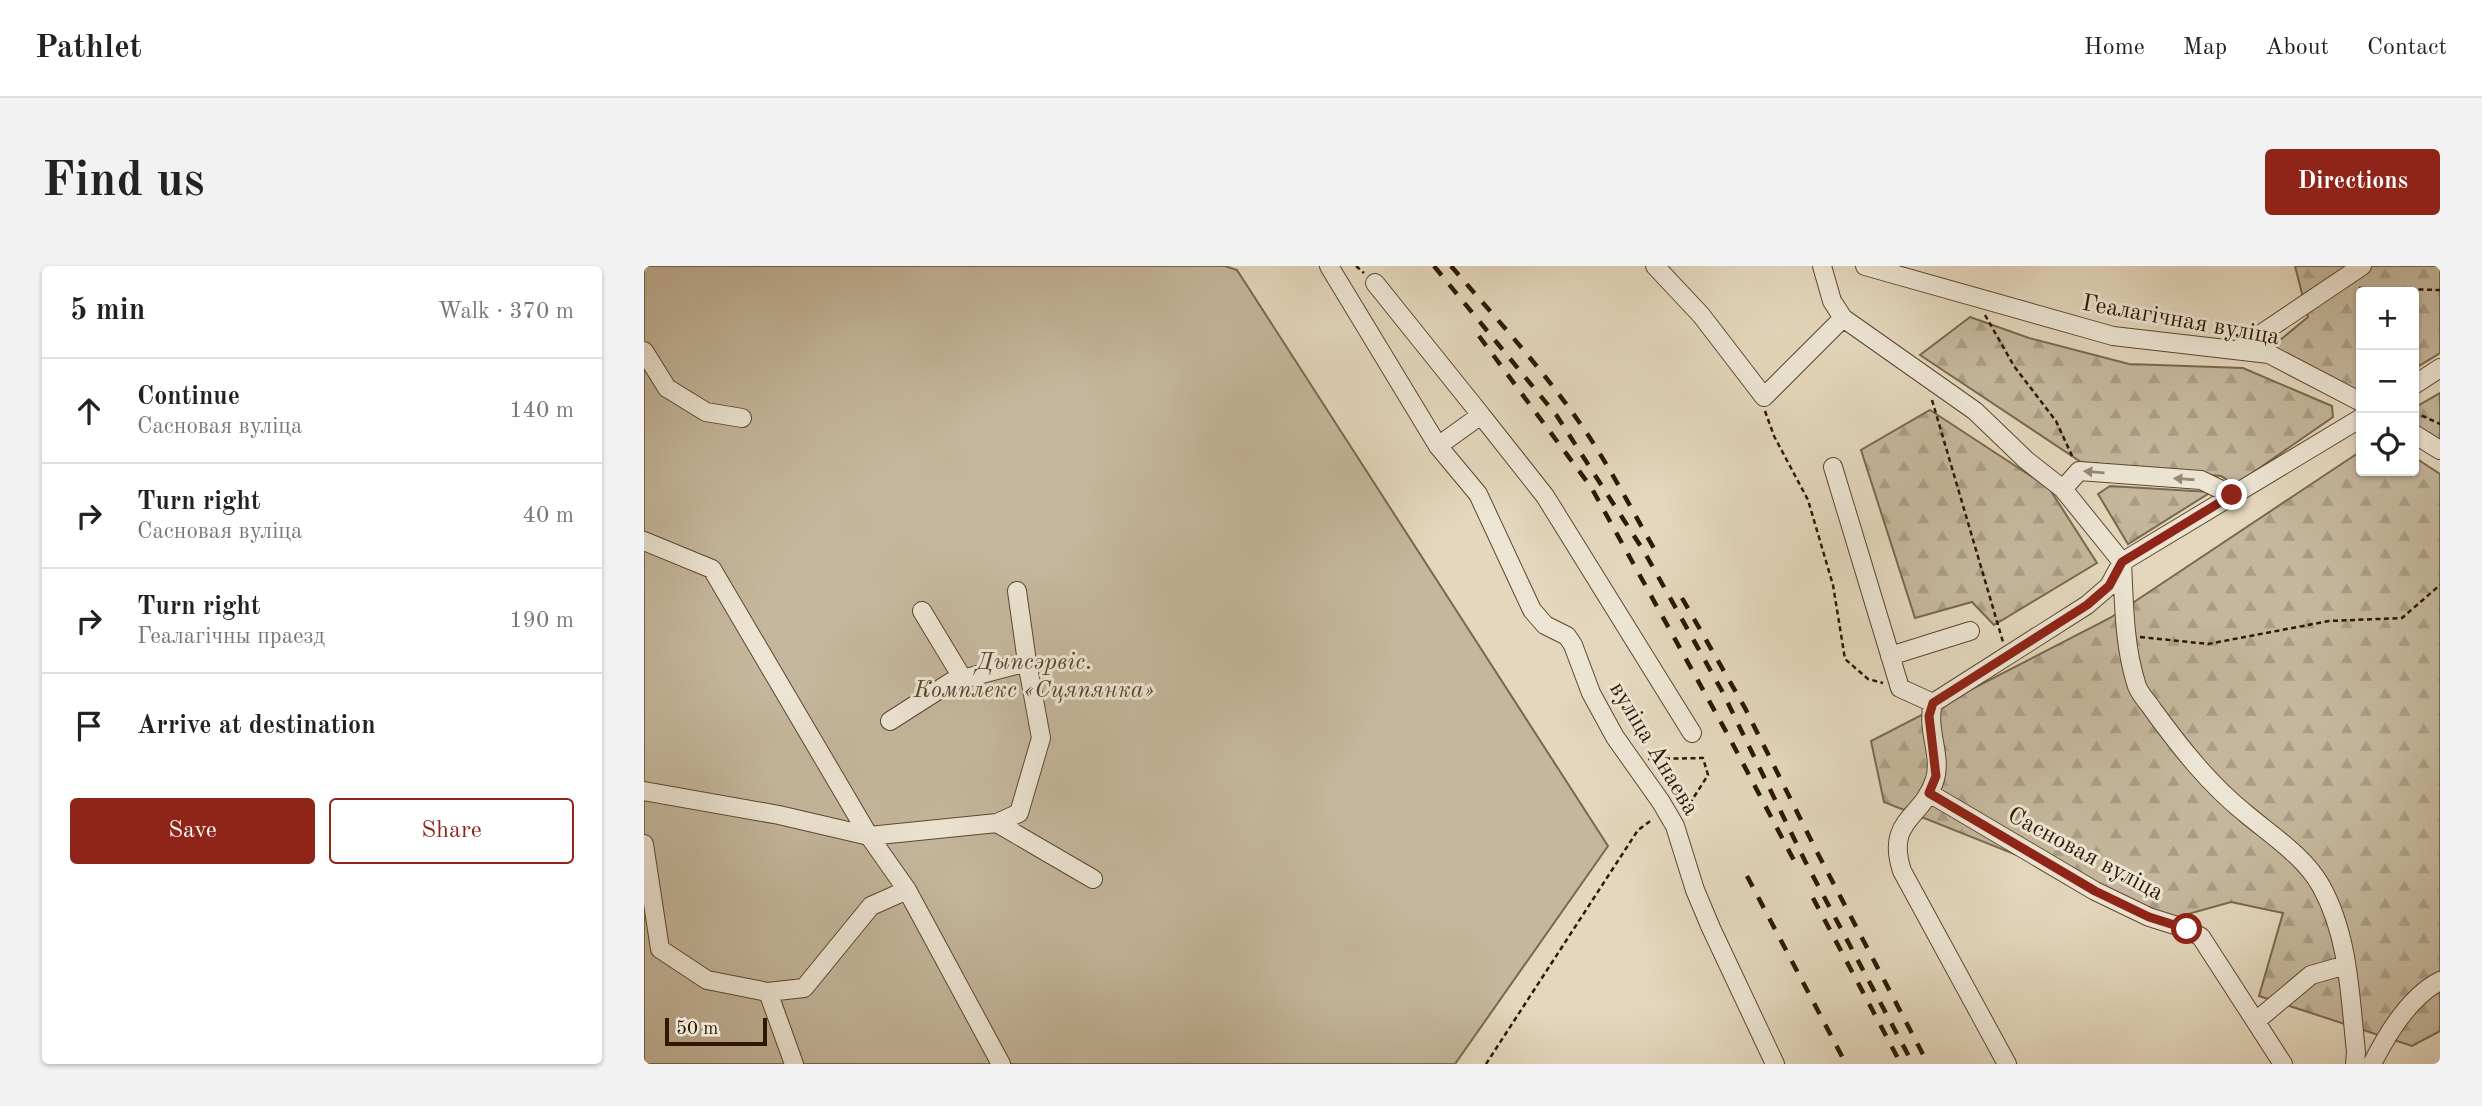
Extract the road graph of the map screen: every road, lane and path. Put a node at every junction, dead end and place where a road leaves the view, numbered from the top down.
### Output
1 (1329, 266) edge
2 (1655, 266) edge
3 (1822, 266) edge
4 (1867, 266) edge
5 (2362, 266) edge
6 (1375, 283) dead end
7 (2330, 287) junction
8 (2440, 290) edge
9 (1976, 299) junction
10 (1843, 318) junction
11 (2237, 350) junction
12 (644, 352) edge
13 (2440, 368) edge
14 (1924, 374) junction
15 (2419, 381) edge
16 (1765, 397) junction
17 (2356, 399) edge
18 (2416, 413) edge
19 (1480, 415) junction
20 (742, 418) dead end
21 (2356, 421) edge
22 (2440, 424) edge
23 (2419, 437) edge
24 (1438, 446) junction
25 (2440, 450) edge
26 (1833, 467) dead end
27 (2079, 471) junction
28 (2063, 489) junction
29 (2232, 495) junction
30 (644, 541) edge
31 (2122, 562) junction
32 (2440, 585) edge
33 (1017, 591) dead end
34 (922, 611) dead end
35 (1970, 631) dead end
36 (2127, 636) junction
37 (1890, 656) junction
38 (2007, 656) junction
39 (1027, 662) junction
40 (963, 679) junction
41 (1900, 688) junction
42 (1933, 703) junction
43 (890, 721) dead end
44 (1692, 733) dead end
45 (1631, 759) junction
46 (644, 791) edge
47 (1929, 793) junction
48 (1666, 810) junction
49 (997, 823) junction
50 (1675, 826) junction
51 (869, 836) junction
52 (644, 844) edge
53 (1093, 879) dead end
54 (907, 890) junction
55 (2346, 965) junction
56 (2440, 981) edge
57 (768, 992) junction
58 (2256, 1021) junction
59 (794, 1064) edge
60 (1000, 1064) edge
61 (1486, 1064) edge
62 (1774, 1064) edge
63 (2007, 1064) edge
64 (2283, 1064) edge
65 (2355, 1064) edge
66 (2372, 1064) edge

1 - 24 street, вуліца Анаева
2 - 16 street
3 - 10 street
4 - 9 street, Геалагічная вуліца
5 - 7 street
6 - 19 street
7 - 8 path
7 - 11 street
9 - 11 street, Геалагічная вуліца
9 - 27 path
10 - 14 street
10 - 16 street
11 - 17 street, Геалагічная вуліца
12 - 20 street
13 - 15 street
14 - 28 street
14 - 38 path
16 - 41 path
18 - 22 path
19 - 24 street
19 - 44 street
21 - 29 street
23 - 25 street
24 - 45 street, вуліца Анаева
26 - 37 street
27 - 28 street
29 -> 27 street
28 - 31 street
29 - 31 street
30 - 51 street
31 - 36 street
31 - 38 street
32 - 36 path
33 - 39 street
34 - 40 street
35 - 37 street
36 - 55 street
37 - 41 street
38 - 42 street
39 - 40 street
39 - 49 street
40 - 43 street
41 - 42 street
42 - 47 street
45 - 48 street, вуліца Анаева
45 - 50 path
46 - 51 street
47 - 58 street, Сасновая вуліца
47 - 63 street
48 - 50 street, вуліца Анаева
48 - 61 path
49 - 51 street
49 - 53 street
50 - 62 street, вуліца Анаева
51 - 54 street
52 - 57 street
54 - 57 street
54 - 60 street
55 - 58 street
55 - 65 street
56 - 66 street
57 - 59 street
58 - 64 street, Сасновая вуліца

